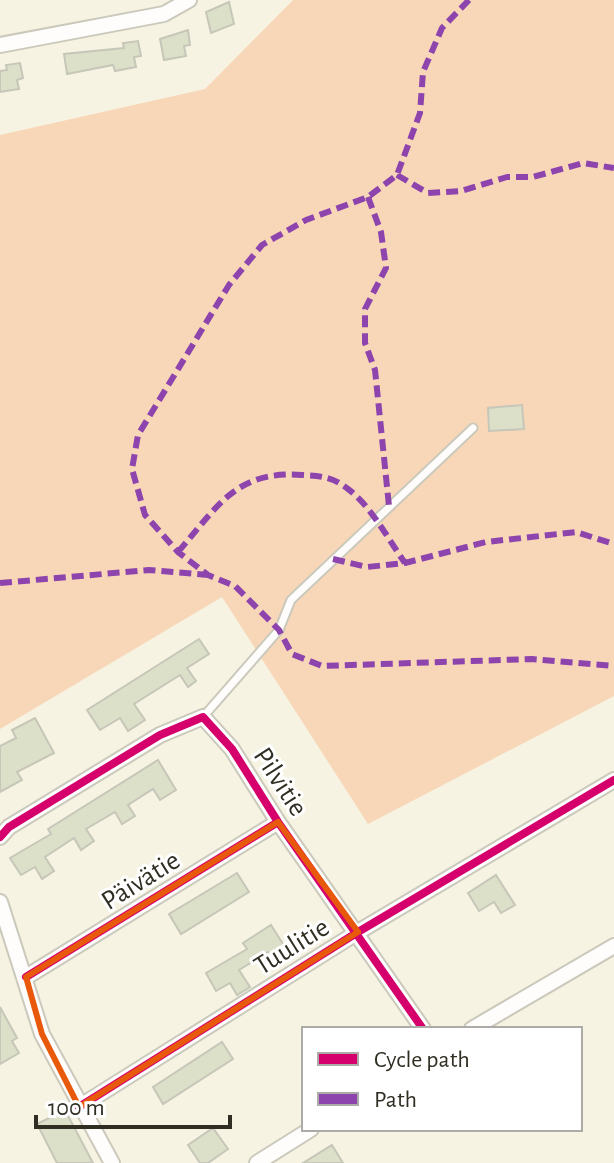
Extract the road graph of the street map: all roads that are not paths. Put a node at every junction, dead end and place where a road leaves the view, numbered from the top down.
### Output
1 (189, 0) edge
2 (0, 45) edge
3 (473, 428) dead end
4 (203, 717) junction
5 (614, 780) edge
6 (278, 822) junction
7 (0, 837) edge
8 (0, 902) edge
9 (358, 932) junction
10 (614, 946) edge
11 (26, 977) junction
12 (422, 1027) edge
13 (475, 1027) edge
14 (79, 1107) junction
15 (308, 1131) edge
16 (112, 1163) edge
17 (257, 1163) edge

1 - 2 street
3 - 4 lane
4 - 6 street, Pilvitie
4 - 7 street
5 - 9 street, Tuulitie
6 - 9 street, Pilvitie
6 - 11 street, Päivätie
8 - 11 street
9 - 12 street, Pilvitie
9 - 14 street, Tuulitie
10 - 13 street
11 - 14 street
14 - 16 street
15 - 17 street

